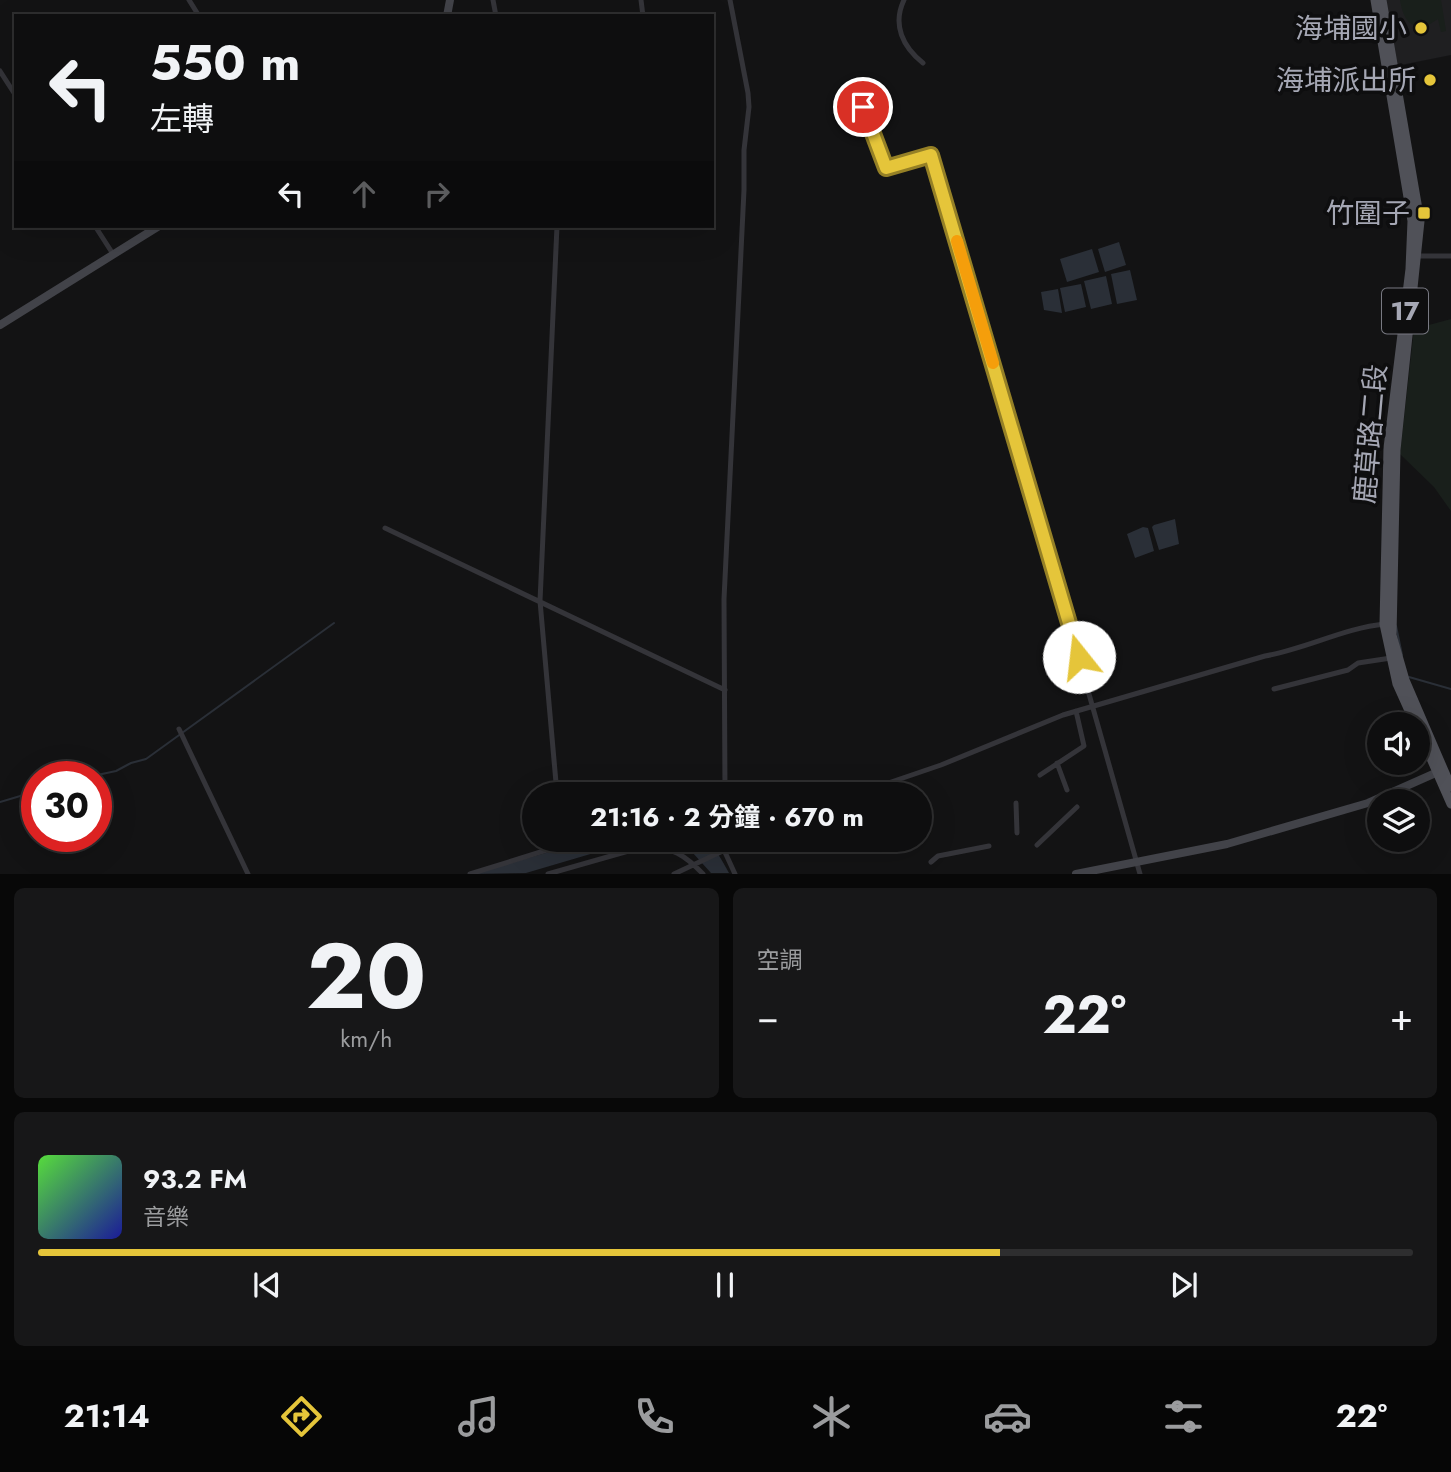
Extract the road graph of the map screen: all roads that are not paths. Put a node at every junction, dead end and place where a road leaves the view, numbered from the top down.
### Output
1 (730, 0) edge
2 (904, 0) edge
3 (1375, 0) edge
4 (1382, 0) edge
5 (923, 63) dead end
6 (0, 71) edge
7 (14, 93) edge
8 (863, 107) dead end
9 (96, 228) edge
10 (155, 228) edge
11 (557, 228) edge
12 (111, 251) junction
13 (1414, 256) junction
14 (1451, 256) edge
15 (0, 325) edge
16 (385, 528) dead end
17 (540, 601) junction
18 (1388, 624) junction
19 (1391, 657) junction
20 (1274, 689) dead end
21 (725, 690) junction
22 (1093, 706) junction
23 (1076, 711) junction
24 (1410, 712) edge
25 (179, 729) dead end
26 (1430, 752) edge
27 (1058, 763) junction
28 (1440, 771) junction
29 (1040, 775) dead end
30 (555, 782) edge
31 (725, 782) edge
32 (891, 782) edge
33 (1451, 787) edge
34 (1067, 790) dead end
35 (1016, 803) dead end
36 (1451, 804) edge
37 (1077, 807) dead end
38 (1017, 833) dead end
39 (1037, 845) dead end
40 (989, 846) dead end
41 (534, 852) edge
42 (720, 852) edge
43 (725, 852) edge
44 (1137, 861) junction
45 (931, 862) dead end
46 (694, 864) junction
47 (562, 872) edge
48 (248, 873) edge
49 (470, 873) edge
50 (548, 873) edge
51 (674, 873) edge
52 (703, 873) edge
53 (736, 873) edge
54 (1076, 873) edge
55 (1140, 873) edge

1 - 21 street
2 - 5 street
3 - 13 main road, 鹿草路二段 / 17
4 - 13 main road, 鹿草路二段 / 17
6 - 7 street
8 - 22 street
9 - 12 street
10 - 12 street
11 - 17 street
12 - 15 street
13 - 14 street
13 - 18 main road, 鹿草路二段 / 17
16 - 17 street
17 - 21 street
17 - 30 street
18 - 19 main road, 17
18 - 22 street
18 - 28 main road, 17
19 - 20 street
19 - 24 main road, 17
21 - 31 street
22 - 23 street
22 - 44 street
23 - 27 street
23 - 32 street
25 - 48 street
26 - 28 main road, 17
27 - 29 street
27 - 34 street
28 - 33 main road, 17
28 - 36 main road, 17
28 - 44 street
35 - 38 street
37 - 39 street
40 - 45 street
41 - 49 street
42 - 46 street
43 - 53 street
44 - 54 street
44 - 55 street
46 - 47 street
46 - 51 street
46 - 52 street
47 - 50 street

